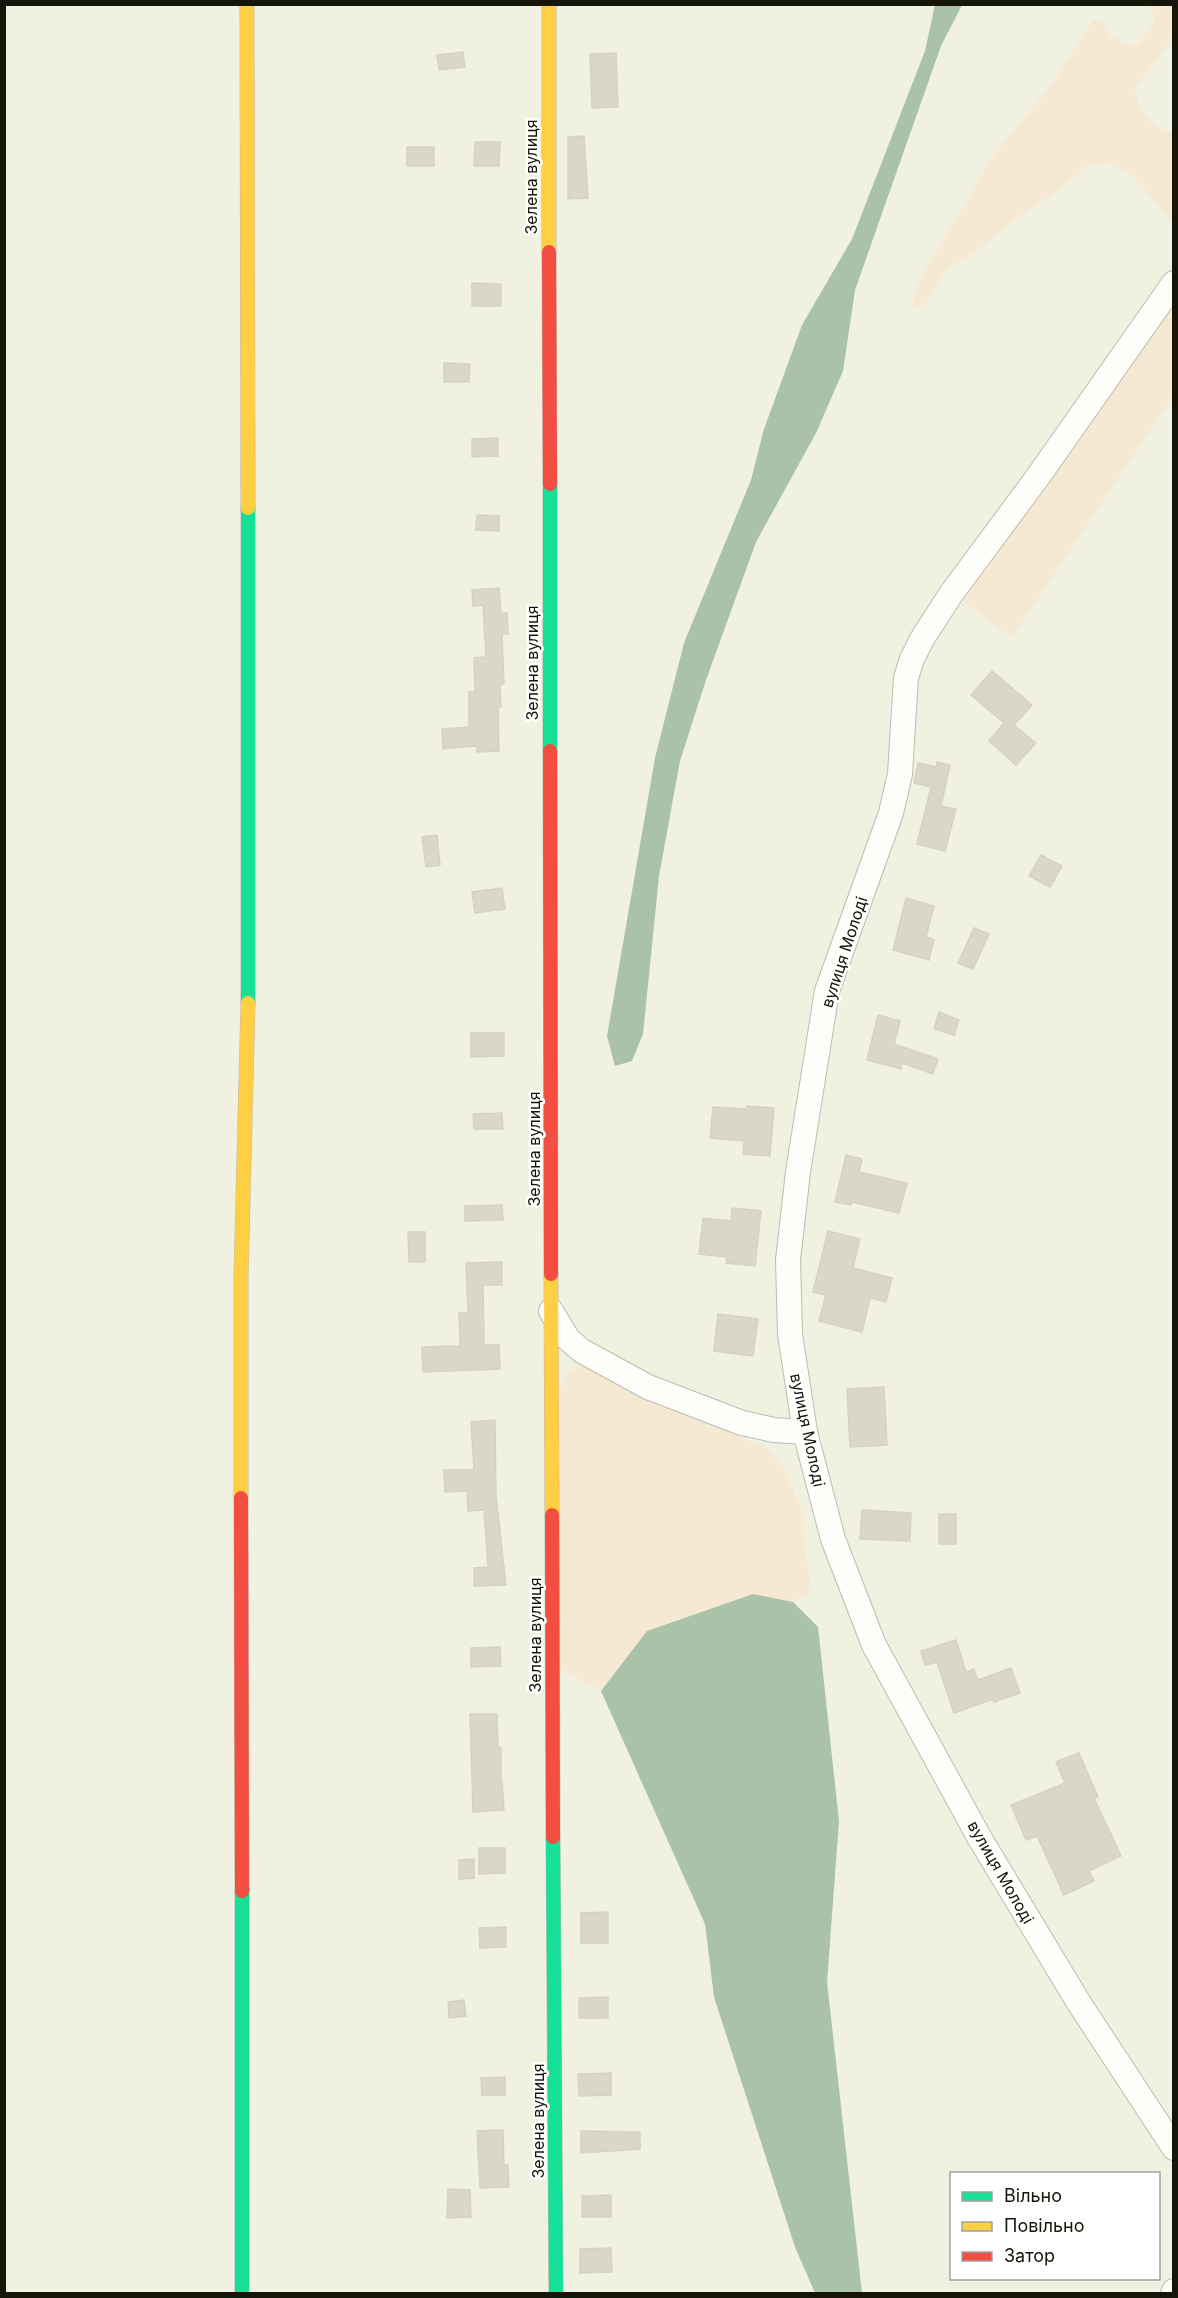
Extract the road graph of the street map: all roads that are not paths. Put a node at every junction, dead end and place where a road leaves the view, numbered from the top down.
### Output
1 (246, 4) edge
2 (549, 4) edge
3 (1173, 283) edge
4 (551, 1311) junction
5 (805, 1432) junction
6 (1173, 2148) edge
7 (242, 2294) edge
8 (556, 2294) edge

1 - 7 street
2 - 4 street, Зелена вулиця
3 - 5 street, вулиця Молоді
4 - 5 street
4 - 8 street, Зелена вулиця
5 - 6 street, вулиця Молоді

